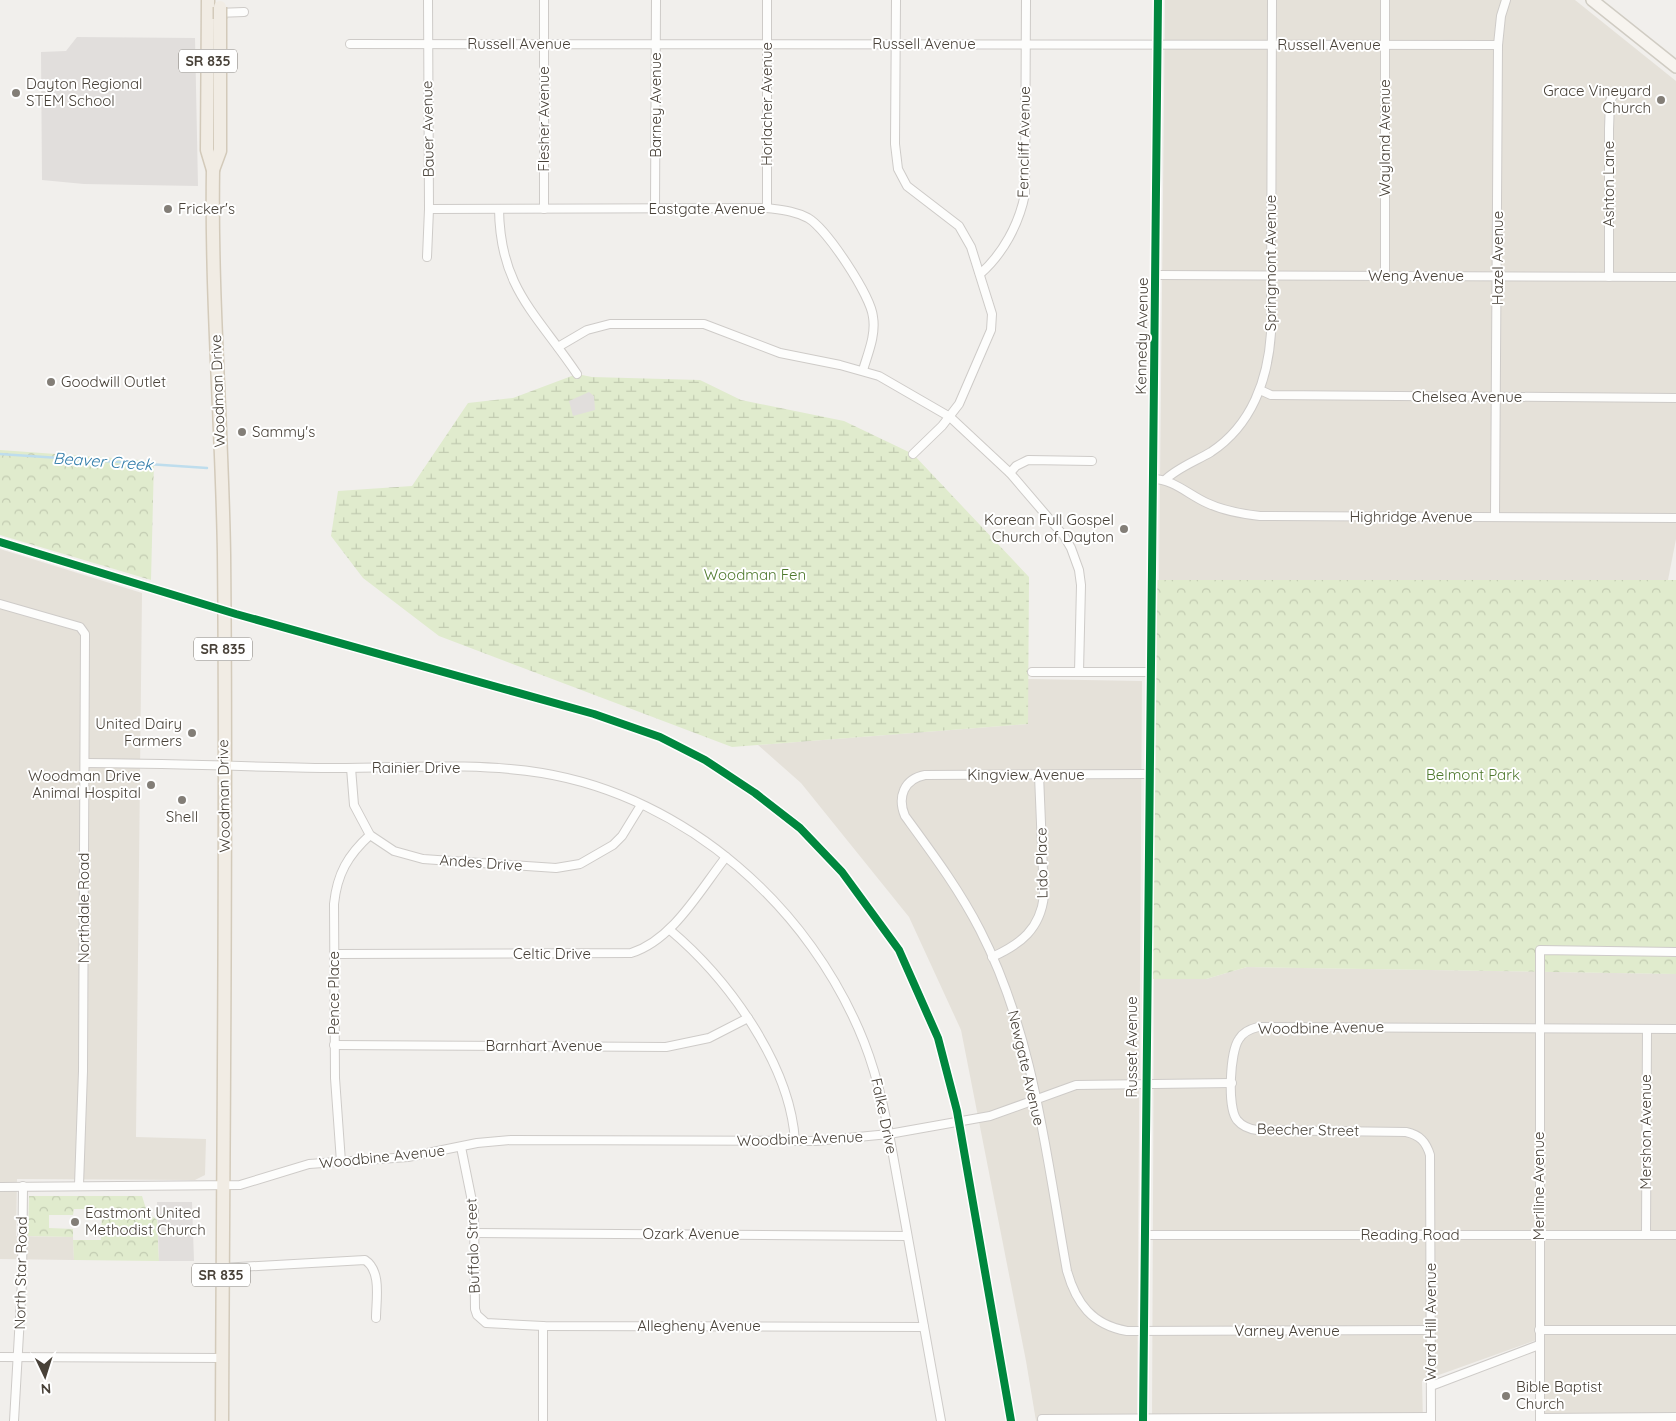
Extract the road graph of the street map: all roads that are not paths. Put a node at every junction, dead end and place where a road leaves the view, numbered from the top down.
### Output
1 (208, 0) edge
2 (428, 0) edge
3 (544, 0) edge
4 (656, 0) edge
5 (767, 0) edge
6 (896, 0) edge
7 (1026, 0) edge
8 (1158, 0) edge
9 (1272, 0) edge
10 (1385, 0) edge
11 (1506, 0) edge
12 (1598, 2) edge
13 (220, 9) edge
14 (244, 12) dead end
15 (208, 13) junction
16 (428, 43) junction
17 (350, 44) dead end
18 (544, 44) junction
19 (656, 44) junction
20 (767, 44) junction
21 (896, 44) junction
22 (1026, 44) junction
23 (1158, 45) junction
24 (1272, 45) junction
25 (1385, 45) junction
26 (1498, 45) junction
27 (1676, 67) edge
28 (1615, 92) dead end
29 (214, 122) junction
30 (767, 208) junction
31 (429, 209) junction
32 (499, 209) junction
33 (544, 209) junction
34 (655, 209) junction
35 (426, 257) dead end
36 (980, 274) junction
37 (1156, 275) junction
38 (1271, 276) junction
39 (1385, 276) junction
40 (1498, 276) junction
41 (1609, 277) junction
42 (1676, 277) edge
43 (558, 347) junction
44 (864, 370) junction
45 (577, 374) dead end
46 (1260, 390) junction
47 (1497, 397) junction
48 (1676, 398) edge
49 (950, 417) junction
50 (913, 454) dead end
51 (1092, 461) dead end
52 (1010, 473) junction
53 (1153, 479) junction
54 (1165, 480) junction
55 (1496, 517) junction
56 (1676, 518) edge
57 (0, 604) edge
58 (1032, 672) dead end
59 (1079, 672) junction
60 (1149, 672) junction
61 (85, 763) junction
62 (223, 766) junction
63 (351, 768) junction
64 (1039, 774) junction
65 (1149, 774) junction
66 (906, 784) joint
67 (641, 804) junction
68 (370, 834) junction
69 (726, 857) junction
70 (670, 930) junction
71 (1676, 952) edge
72 (334, 954) junction
73 (992, 957) junction
74 (748, 1018) junction
75 (1540, 1028) junction
76 (1646, 1028) junction
77 (1676, 1029) edge
78 (334, 1046) junction
79 (1146, 1083) junction
80 (1232, 1083) junction
81 (1036, 1100) junction
82 (888, 1134) junction
83 (1419, 1137) joint
84 (794, 1141) junction
85 (461, 1147) junction
86 (342, 1162) junction
87 (79, 1185) junction
88 (223, 1185) junction
89 (24, 1186) junction
90 (0, 1187) edge
91 (475, 1233) junction
92 (1431, 1234) junction
93 (1144, 1235) junction
94 (1539, 1235) junction
95 (1646, 1235) junction
96 (1676, 1235) edge
97 (907, 1236) junction
98 (221, 1268) junction
99 (477, 1315) joint
100 (376, 1318) dead end
101 (543, 1326) junction
102 (924, 1327) junction
103 (1431, 1330) junction
104 (1539, 1330) junction
105 (1676, 1330) edge
106 (1144, 1331) junction
107 (1539, 1346) junction
108 (0, 1357) edge
109 (18, 1358) junction
110 (222, 1358) junction
111 (1431, 1386) junction
112 (1676, 1417) edge
113 (1042, 1419) dead end
114 (1143, 1419) edge
115 (1271, 1419) edge
116 (1431, 1419) edge
117 (1540, 1419) edge
118 (14, 1421) edge
119 (222, 1421) edge
120 (543, 1421) edge
121 (940, 1421) edge

1 - 15 main road, Woodman Drive / SR 835
2 - 16 street, Bauer Avenue
3 - 18 street, Flesher Avenue
4 - 19 street, Barney Avenue
5 - 20 street, Horlacher Avenue
6 - 21 street
7 - 22 street, Ferncliff Avenue
8 - 23 street, Kennedy Avenue
9 - 24 street, Springmont Avenue
10 - 25 street, Wayland Avenue
11 - 26 street, Hazel Avenue
12 - 27 street
13 - 29 main road, Woodman Drive / SR 835
14 - 15 street
15 - 29 main road, Woodman Drive / SR 835
16 - 17 street, Russell Avenue
16 - 18 street, Russell Avenue
16 - 31 street, Bauer Avenue
18 - 19 street, Russell Avenue
18 - 33 street, Flesher Avenue
19 - 20 street, Russell Avenue
19 - 34 street, Barney Avenue
20 - 21 street, Russell Avenue
20 - 30 street, Horlacher Avenue
21 - 22 street, Russell Avenue
21 - 36 street
22 - 23 street, Russell Avenue
22 - 36 street, Ferncliff Avenue
23 - 24 street, Russell Avenue
23 - 37 street, Kennedy Avenue
24 - 25 street, Russell Avenue
24 - 38 street, Springmont Avenue
25 - 26 street, Russell Avenue
25 - 39 street, Wayland Avenue
26 - 40 street, Hazel Avenue
28 - 41 street, Ashton Lane
29 - 62 main road, Woodman Drive / SR 835
30 - 34 street, Eastgate Avenue
30 - 44 street, Eastgate Avenue
31 - 32 street, Eastgate Avenue
31 - 35 street, Bauer Avenue
32 - 33 street, Eastgate Avenue
32 - 43 street
33 - 34 street, Eastgate Avenue
36 - 49 street
37 - 38 street, Weng Avenue
37 - 53 street, Kennedy Avenue
38 - 39 street, Weng Avenue
38 - 46 street, Springmont Avenue
39 - 40 street, Weng Avenue
40 - 41 street, Weng Avenue
40 - 47 street, Hazel Avenue
41 - 42 street, Weng Avenue
43 - 44 street
43 - 45 street
44 - 49 street
46 - 47 street, Chelsea Avenue
46 - 54 street, Springmont Avenue
47 - 48 street, Chelsea Avenue
47 - 55 street, Hazel Avenue
49 - 50 street
49 - 52 street
51 - 52 street
52 - 59 street
53 - 54 street, Highridge Avenue
53 - 60 street, Kennedy Avenue
54 - 55 street, Highridge Avenue
55 - 56 street, Highridge Avenue
57 - 61 street, Northdale Road
58 - 59 street
59 - 60 street
60 - 65 street, Russet Avenue
61 - 62 street, Rainier Drive
61 - 87 street, Northdale Road
62 - 63 street, Rainier Drive
62 - 88 main road, Woodman Drive / SR 835
63 - 67 street, Rainier Drive
63 - 68 street, Andes Drive
64 - 65 street, Kingview Avenue
64 - 66 street, Kingview Avenue
64 - 73 street, Lido Place
65 - 79 street, Russet Avenue
66 - 73 street, Newgate Avenue
67 - 68 street, Andes Drive
67 - 69 street, Rainier Drive
68 - 72 street, Pence Place
69 - 70 street, Celtic Drive
69 - 82 street, Falke Drive
70 - 72 street, Celtic Drive
70 - 74 street
71 - 75 street, Meriline Avenue
72 - 78 street, Pence Place
73 - 81 street, Newgate Avenue
74 - 78 street, Barnhart Avenue
74 - 84 street
75 - 76 street, Woodbine Avenue
75 - 80 street, Woodbine Avenue
75 - 94 street, Meriline Avenue
76 - 77 street, Woodbine Avenue
76 - 95 street, Mershon Avenue
78 - 86 street, Pence Place
79 - 80 street, Woodbine Avenue
79 - 81 street, Woodbine Avenue
79 - 93 street, Russet Avenue
80 - 83 street, Beecher Street
81 - 82 street, Woodbine Avenue
81 - 106 street, Newgate Avenue
82 - 84 street, Woodbine Avenue
82 - 97 street, Falke Drive
83 - 92 street, Ward Hill Avenue
84 - 85 street, Woodbine Avenue
85 - 86 street, Woodbine Avenue
85 - 91 street, Buffalo Street
86 - 88 street, Woodbine Avenue
87 - 88 street, Woodbine Avenue
87 - 89 street, Woodbine Avenue
88 - 98 main road, Woodman Drive / SR 835
89 - 90 street, Woodbine Avenue
89 - 109 street, North Star Road
91 - 97 street, Ozark Avenue
91 - 99 street, Buffalo Street
92 - 93 street, Reading Road
92 - 94 street, Reading Road
92 - 103 street, Ward Hill Avenue
93 - 106 street, Russet Avenue
94 - 95 street, Reading Road
94 - 104 street, Meriline Avenue
95 - 96 street, Reading Road
97 - 102 street, Falke Drive
98 - 100 street
98 - 110 main road, Woodman Drive / SR 835
99 - 101 street, Allegheny Avenue
101 - 102 street, Allegheny Avenue
101 - 120 street
102 - 121 street, Falke Drive
103 - 106 street, Varney Avenue
103 - 111 street, Ward Hill Avenue
104 - 105 street
104 - 107 street, Meriline Avenue
106 - 114 street, Russet Avenue
107 - 111 street
107 - 117 street, Meriline Avenue
108 - 109 street
109 - 110 street
109 - 118 street, North Star Road
110 - 119 main road, Woodman Drive / SR 835
111 - 116 street, Ward Hill Avenue
112 - 117 street
113 - 114 street
114 - 115 street
115 - 116 street

